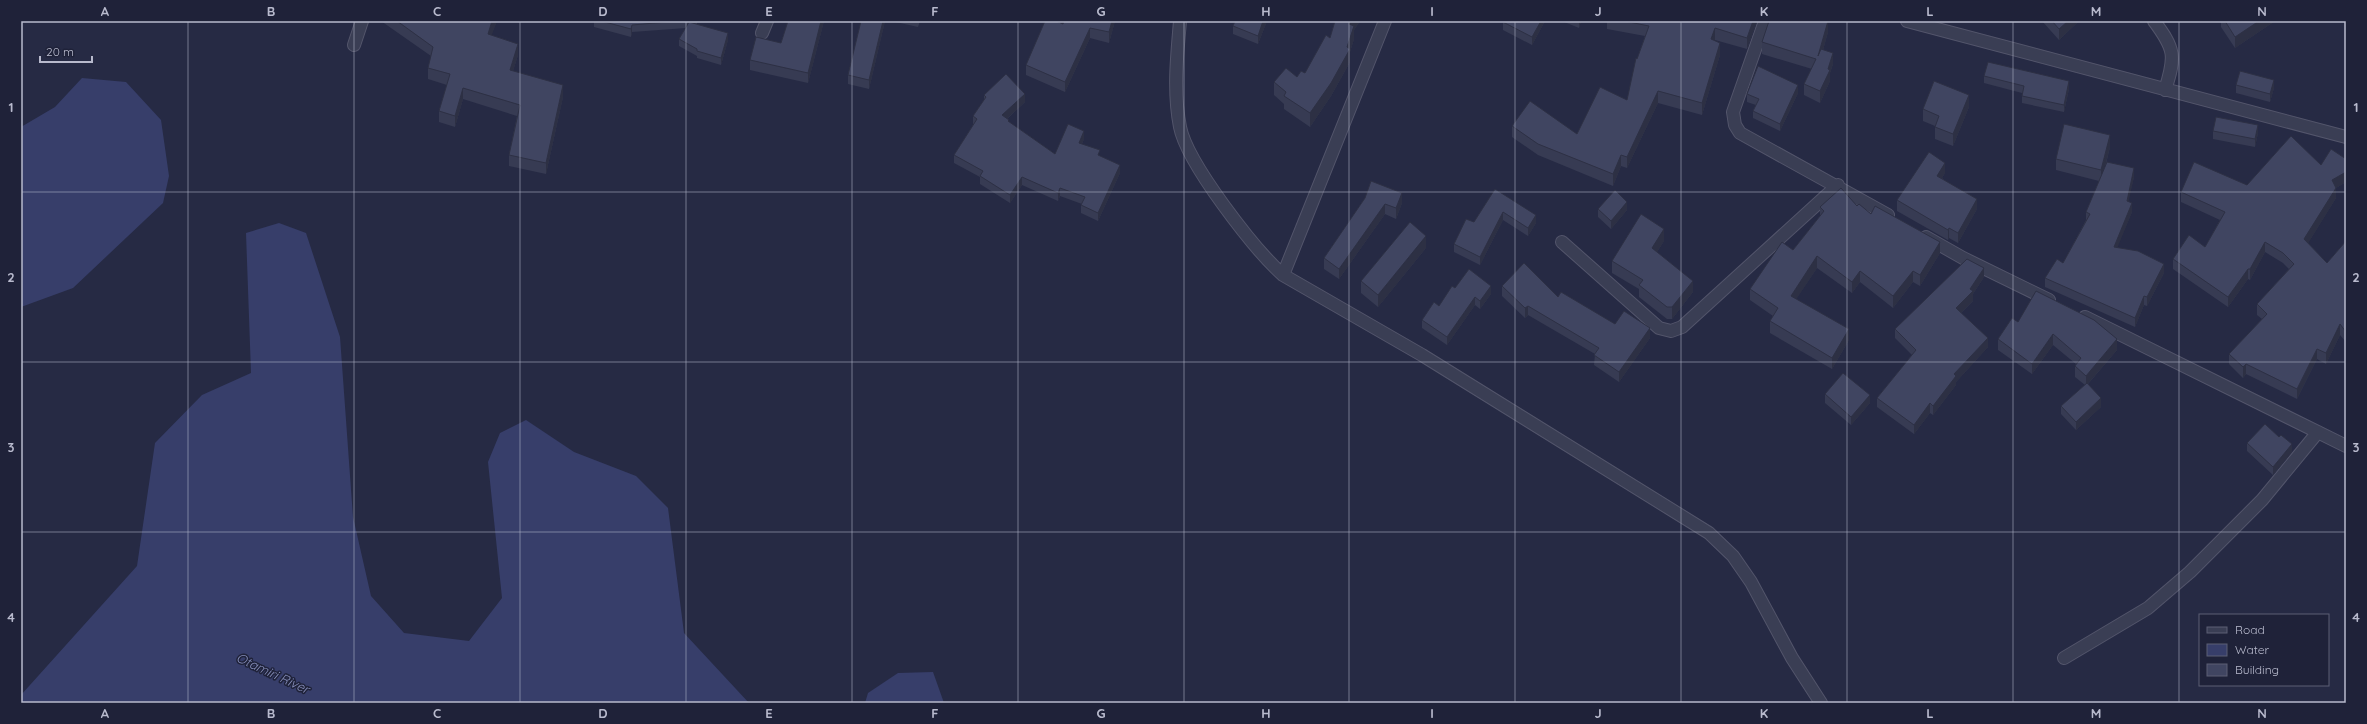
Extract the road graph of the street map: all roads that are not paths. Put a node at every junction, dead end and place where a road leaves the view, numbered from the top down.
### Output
1 (362, 21) edge
2 (767, 21) edge
3 (1180, 21) edge
4 (1385, 21) edge
5 (1765, 21) edge
6 (1907, 21) edge
7 (2154, 21) edge
8 (762, 33) dead end
9 (354, 45) dead end
10 (2165, 90) junction
11 (2346, 137) edge
12 (1838, 185) junction
13 (1897, 220) edge
14 (1917, 231) edge
15 (1562, 242) dead end
16 (1283, 275) junction
17 (2318, 432) junction
18 (2346, 446) edge
19 (2064, 658) dead end
20 (1821, 703) edge

1 - 9 street
2 - 8 street
3 - 16 street
4 - 16 street
5 - 12 street
6 - 10 street
7 - 10 street
10 - 11 street
12 - 13 street
12 - 15 street
14 - 17 street
16 - 20 street
17 - 18 street
17 - 19 street

